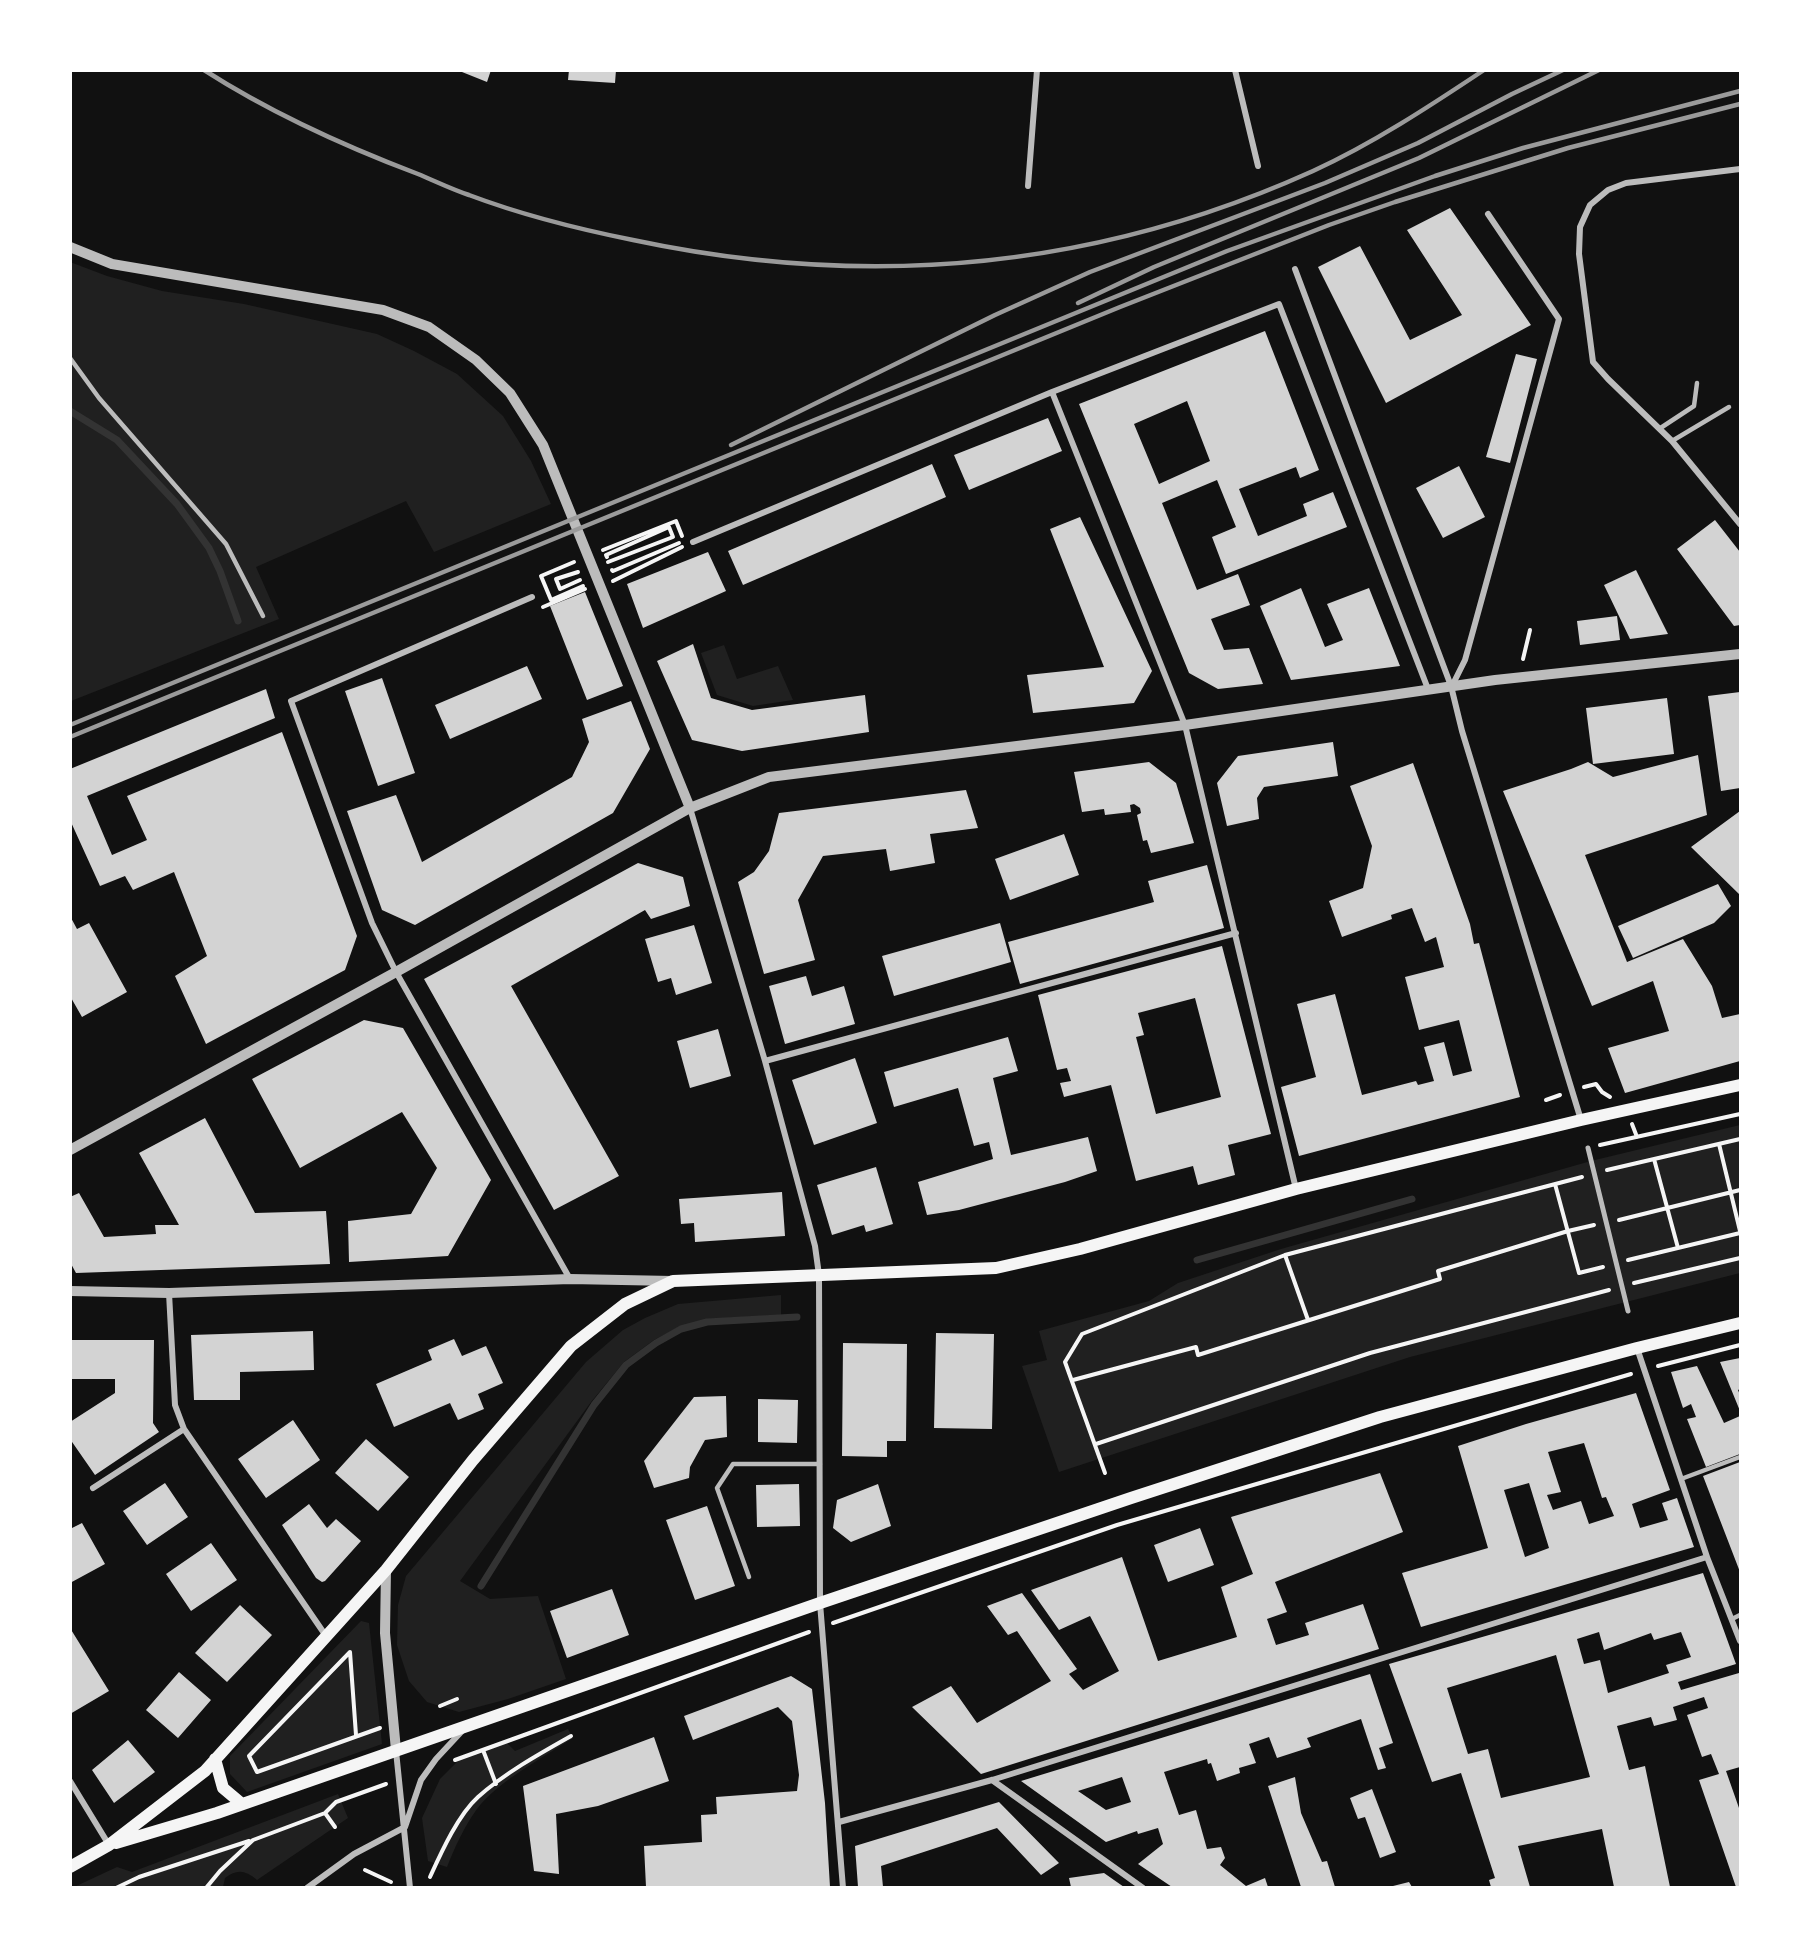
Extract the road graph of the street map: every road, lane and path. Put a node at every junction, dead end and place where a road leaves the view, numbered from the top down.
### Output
1 (1037, 70) edge
2 (1235, 70) edge
3 (1258, 166) dead end
4 (1740, 169) edge
5 (1028, 186) dead end
6 (1488, 214) dead end
7 (70, 248) edge
8 (1295, 269) dead end
9 (70, 358) edge
10 (1697, 383) dead end
11 (1052, 392) junction
12 (1729, 407) dead end
13 (1659, 429) junction
14 (1672, 441) junction
15 (1740, 524) edge
16 (693, 542) joint
17 (599, 551) dead end
18 (606, 555) dead end
19 (583, 558) dead end
20 (592, 568) junction
21 (613, 571) dead end
22 (587, 588) dead end
23 (617, 592) dead end
24 (532, 597) joint
25 (263, 616) dead end
26 (1530, 630) dead end
27 (1740, 654) edge
28 (1522, 659) dead end
29 (1451, 686) junction
30 (1428, 689) junction
31 (1185, 725) junction
32 (690, 808) junction
33 (1236, 933) junction
34 (396, 972) junction
35 (765, 1061) junction
36 (1596, 1084) dead end
37 (1740, 1085) edge
38 (1613, 1098) dead end
39 (1740, 1114) edge
40 (1581, 1120) junction
41 (1740, 1139) edge
42 (1719, 1144) junction
43 (1588, 1148) joint
44 (70, 1150) edge
45 (1654, 1159) junction
46 (1594, 1173) junction
47 (1296, 1189) junction
48 (1740, 1190) edge
49 (1607, 1222) junction
50 (1740, 1231) edge
51 (1678, 1248) dead end
52 (1285, 1255) junction
53 (1740, 1258) edge
54 (819, 1275) junction
55 (570, 1279) junction
56 (673, 1281) junction
57 (1622, 1286) junction
58 (70, 1291) edge
59 (169, 1293) junction
60 (1628, 1311) dead end
61 (1308, 1320) junction
62 (1740, 1323) edge
63 (1740, 1345) edge
64 (1637, 1348) junction
65 (1644, 1370) junction
66 (1073, 1380) junction
67 (184, 1429) junction
68 (1096, 1444) junction
69 (1740, 1457) edge
70 (820, 1464) junction
71 (1105, 1473) dead end
72 (1681, 1479) junction
73 (93, 1488) dead end
74 (1707, 1557) junction
75 (386, 1570) junction
76 (749, 1577) dead end
77 (820, 1604) junction
78 (1740, 1615) edge
79 (1732, 1618) junction
80 (822, 1627) junction
81 (326, 1636) junction
82 (1740, 1641) edge
83 (346, 1646) dead end
84 (350, 1652) junction
85 (457, 1699) dead end
86 (440, 1706) dead end
87 (380, 1728) dead end
88 (466, 1728) junction
89 (356, 1736) junction
90 (571, 1736) dead end
91 (396, 1750) junction
92 (483, 1750) junction
93 (215, 1759) junction
94 (429, 1769) junction
95 (400, 1780) junction
96 (992, 1780) junction
97 (70, 1782) edge
98 (496, 1784) junction
99 (242, 1804) junction
100 (325, 1813) junction
101 (839, 1822) junction
102 (335, 1827) dead end
103 (405, 1827) junction
104 (253, 1840) junction
105 (109, 1845) junction
106 (70, 1867) edge
107 (365, 1870) dead end
108 (430, 1877) dead end
109 (391, 1882) dead end
110 (116, 1887) edge
111 (206, 1887) edge
112 (307, 1887) edge
113 (411, 1887) edge
114 (843, 1887) edge
115 (1143, 1887) edge

1 - 5 street
2 - 3 street
4 - 13 street
6 - 29 street
7 - 20 street
8 - 29 street
9 - 25 lane
10 - 13 lane
11 - 16 street
11 - 30 street
11 - 31 street
12 - 14 lane
13 - 14 street
14 - 15 street
16 - 23 path
17 - 21 path
18 - 20 path
19 - 20 path
20 - 32 street
22 - 24 path
24 - 34 street
26 - 28 path
27 - 29 street
29 - 30 street
29 - 40 street
30 - 31 street
31 - 32 street
31 - 33 street
32 - 34 street
32 - 35 street
33 - 35 street
33 - 47 street
34 - 44 street
34 - 55 street
35 - 54 street
36 - 38 path
37 - 40 main road
39 - 43 path
40 - 47 main road
41 - 42 path
42 - 45 path
42 - 50 path
43 - 46 street
45 - 46 path
45 - 51 path
46 - 49 street
46 - 52 path
47 - 54 main road
48 - 49 path
49 - 57 street
49 - 61 path
52 - 61 path
52 - 66 path
53 - 57 path
54 - 56 main road
54 - 70 street
55 - 56 street
55 - 59 street
56 - 75 main road
57 - 60 street
57 - 68 path
58 - 59 street
59 - 67 street
61 - 66 path
62 - 64 main road
63 - 65 path
64 - 65 street
64 - 77 main road
65 - 72 street
65 - 80 path
66 - 68 path
67 - 73 street
67 - 81 street
68 - 71 path
69 - 72 lane
70 - 76 lane
70 - 77 street
72 - 74 street
74 - 79 street
74 - 96 street
75 - 81 main road
75 - 91 street
77 - 80 street
77 - 88 main road
78 - 79 lane
79 - 82 street
80 - 92 path
80 - 101 street
81 - 93 main road
83 - 84 path
84 - 89 path
84 - 89 path
85 - 86 path
87 - 89 path
88 - 91 main road
88 - 94 street
90 - 98 path
91 - 95 street
91 - 99 main road
92 - 94 path
92 - 98 path
93 - 99 main road
93 - 105 main road
94 - 103 street
95 - 100 path
95 - 103 street
96 - 101 street
96 - 115 street
97 - 105 street
98 - 108 path
99 - 105 main road
100 - 102 path
100 - 104 path
101 - 114 street
103 - 112 street
103 - 113 street
104 - 110 path
104 - 111 path
105 - 106 main road
107 - 109 path

